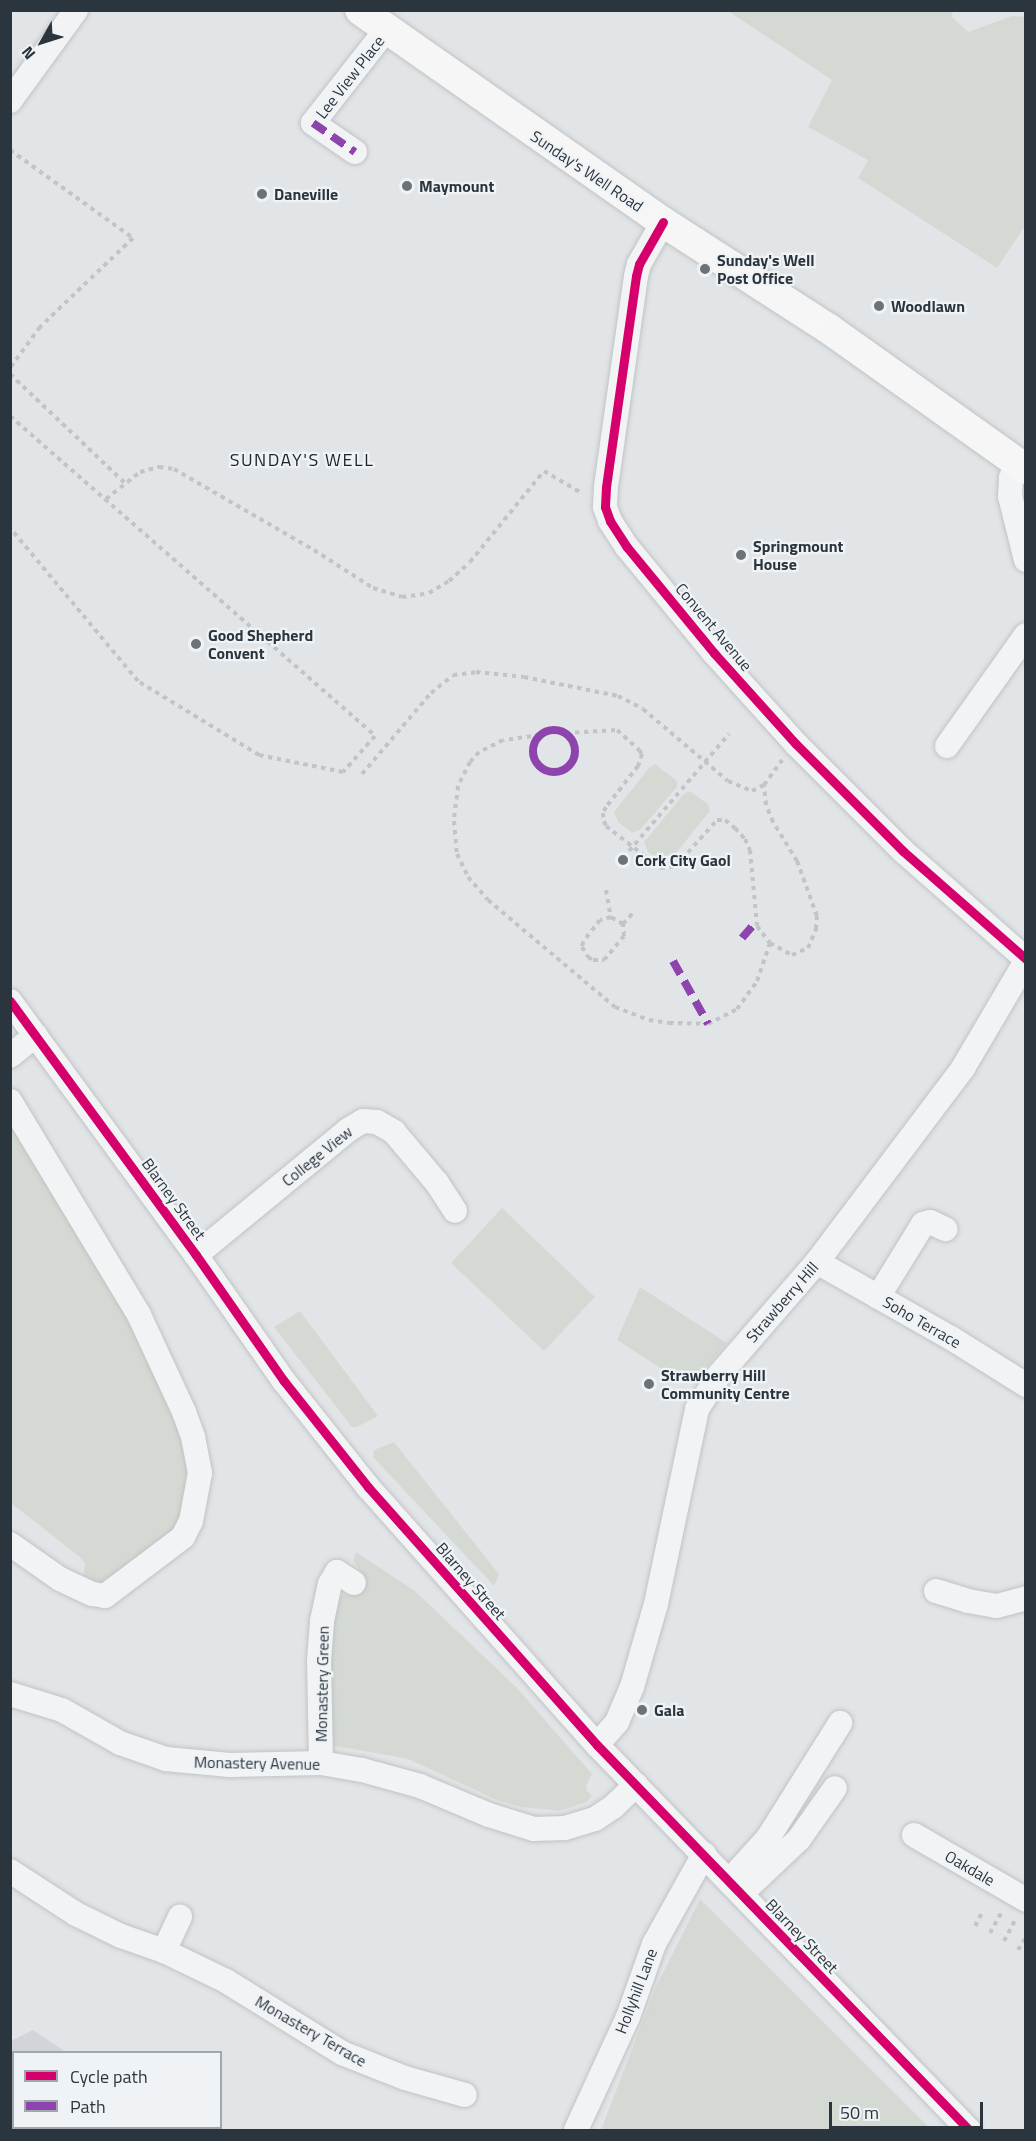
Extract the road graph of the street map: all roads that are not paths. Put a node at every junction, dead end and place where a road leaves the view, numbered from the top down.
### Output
1 (76, 10) edge
2 (360, 10) edge
3 (386, 30) junction
4 (10, 101) edge
5 (355, 152) dead end
6 (663, 222) junction
7 (1021, 467) edge
8 (1026, 560) edge
9 (1026, 635) edge
10 (947, 747) dead end
11 (1026, 960) edge
12 (10, 1001) edge
13 (36, 1035) junction
14 (10, 1056) edge
15 (10, 1101) edge
16 (455, 1211) dead end
17 (945, 1229) dead end
18 (196, 1255) junction
19 (817, 1262) junction
20 (878, 1297) junction
21 (1026, 1384) edge
22 (10, 1544) edge
23 (345, 1577) dead end
24 (936, 1591) dead end
25 (1026, 1598) edge
26 (10, 1694) edge
27 (840, 1723) dead end
28 (597, 1745) junction
29 (321, 1762) junction
30 (636, 1785) junction
31 (835, 1788) dead end
32 (914, 1835) dead end
33 (704, 1854) junction
34 (10, 1871) edge
35 (735, 1887) junction
36 (1017, 1906) edge
37 (180, 1916) dead end
38 (164, 1951) junction
39 (465, 2095) dead end
40 (576, 2130) edge
41 (969, 2130) edge

1 - 4 street
2 - 3 main road, Sunday's Well Road
3 - 5 street, Lee View Place
3 - 6 main road, Sunday's Well Road
6 - 7 main road, Sunday's Well Road
6 - 11 street, Convent Avenue
7 - 8 street
9 - 10 street
11 - 19 street, Strawberry Hill
12 - 13 street, Blarney Street
13 - 14 street
13 - 18 street, Blarney Street
15 - 22 street
16 - 18 street, College View
17 - 20 street
18 - 28 street, Blarney Street
19 - 20 street, Soho Terrace
19 - 28 street, Strawberry Hill
20 - 21 street, Soho Terrace
23 - 29 street, Monastery Green
24 - 25 street
26 - 29 street, Monastery Avenue
27 - 35 street
28 - 30 street, Blarney Street
29 - 30 street, Monastery Avenue
30 - 33 street, Blarney Street
31 - 35 street
32 - 36 street, Oakdale
33 - 35 street, Blarney Street
33 - 40 street, Hollyhill Lane
34 - 38 street, Monastery Terrace
35 - 41 street, Blarney Street
37 - 38 street
38 - 39 street, Monastery Terrace

